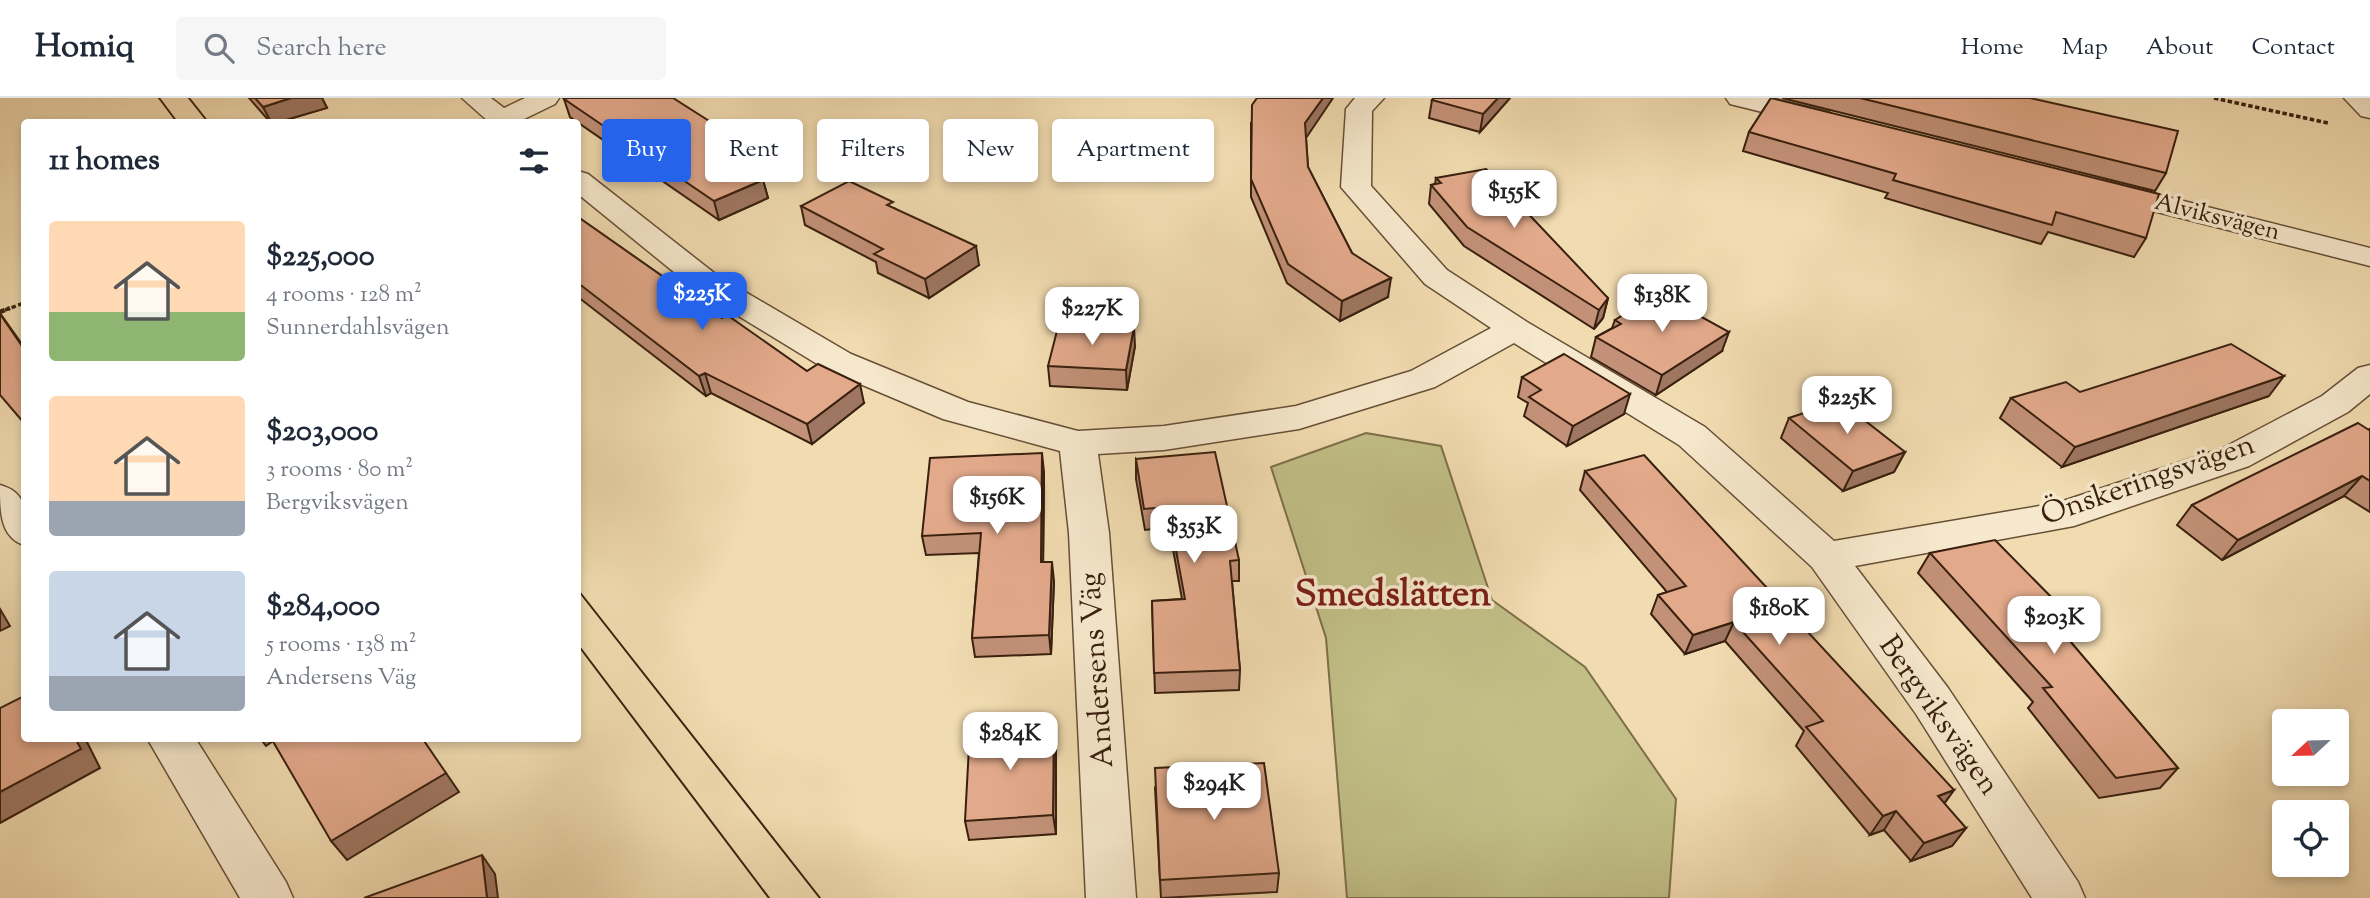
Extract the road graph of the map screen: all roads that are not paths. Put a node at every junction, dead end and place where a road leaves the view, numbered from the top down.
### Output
1 (475, 98) edge
2 (547, 98) edge
3 (1371, 98) edge
4 (1739, 98) edge
5 (2357, 98) edge
6 (2370, 110) edge
7 (501, 119) edge
8 (507, 119) edge
9 (1846, 125) edge
10 (581, 182) edge
11 (2075, 182) edge
12 (2370, 257) edge
13 (1515, 329) junction
14 (2370, 376) edge
15 (1078, 443) junction
16 (0, 498) edge
17 (21, 527) edge
18 (1826, 557) junction
19 (172, 742) edge
20 (268, 898) edge
21 (1111, 898) edge
22 (2060, 898) edge

1 - 7 street
2 - 8 street
3 - 13 street, Bergviksvägen
4 - 9 street
5 - 6 street
10 - 15 street
11 - 12 street, Alviksvägen
13 - 15 street
13 - 18 street, Bergviksvägen
14 - 18 street, Önskeringsvägen
15 - 21 street, Andersens Väg
16 - 17 street
18 - 22 street, Bergviksvägen
19 - 20 street

